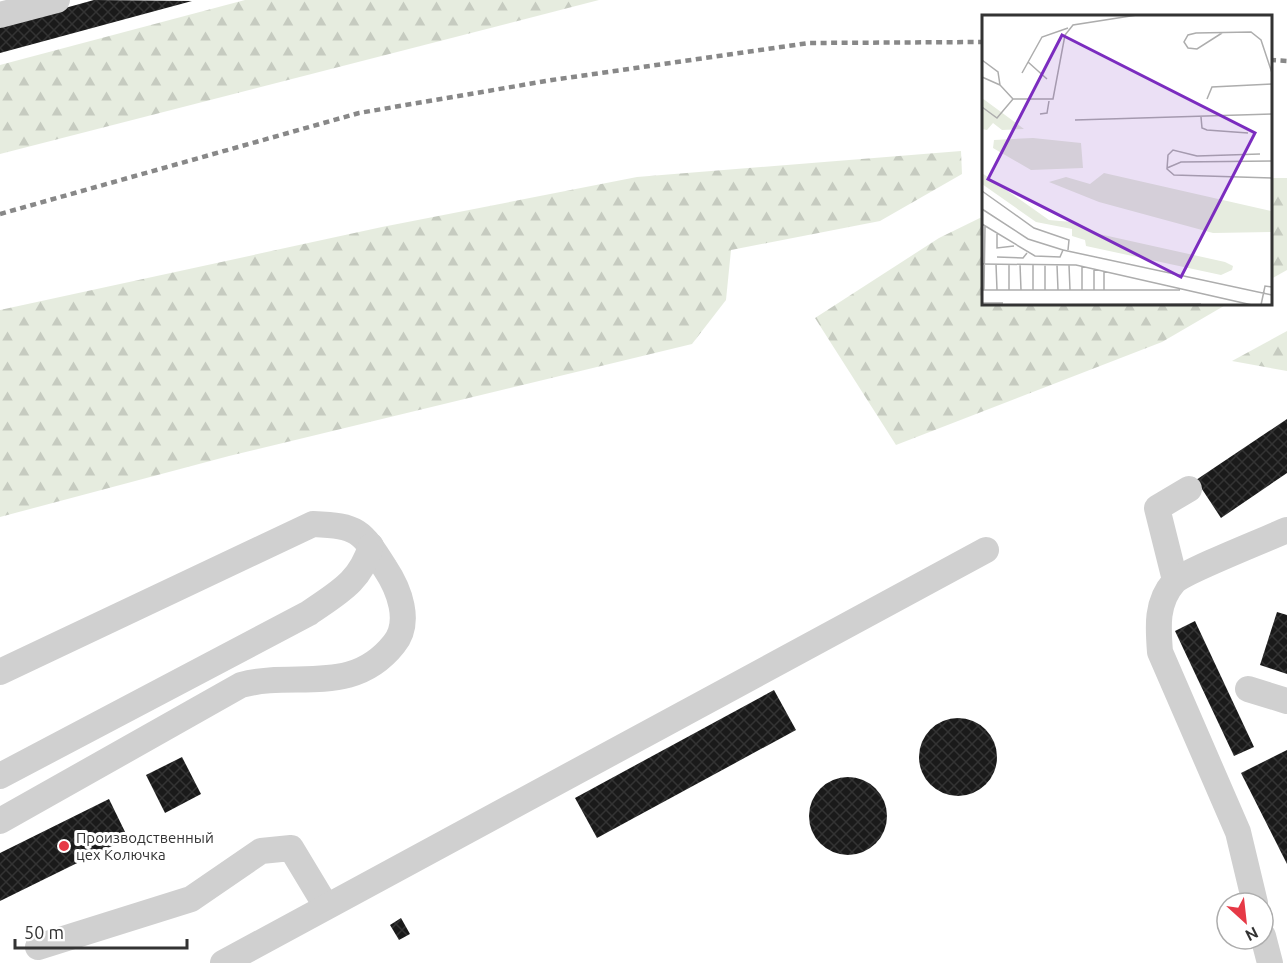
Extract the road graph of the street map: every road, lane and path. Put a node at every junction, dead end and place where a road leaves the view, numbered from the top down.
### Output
1 (57, 0) edge
2 (0, 15) edge
3 (1189, 489) dead end
4 (1287, 530) edge
5 (371, 546) junction
6 (986, 550) dead end
7 (1175, 580) junction
8 (0, 672) edge
9 (1248, 689) dead end
10 (1287, 701) edge
11 (0, 776) edge
12 (0, 821) edge
13 (1252, 891) edge
14 (326, 906) junction
15 (38, 947) dead end
16 (223, 963) edge

1 - 2 lane
3 - 7 lane
4 - 7 lane
5 - 8 lane
5 - 11 lane
5 - 12 lane
6 - 14 lane
7 - 13 lane
9 - 10 lane
14 - 15 lane
14 - 16 lane

